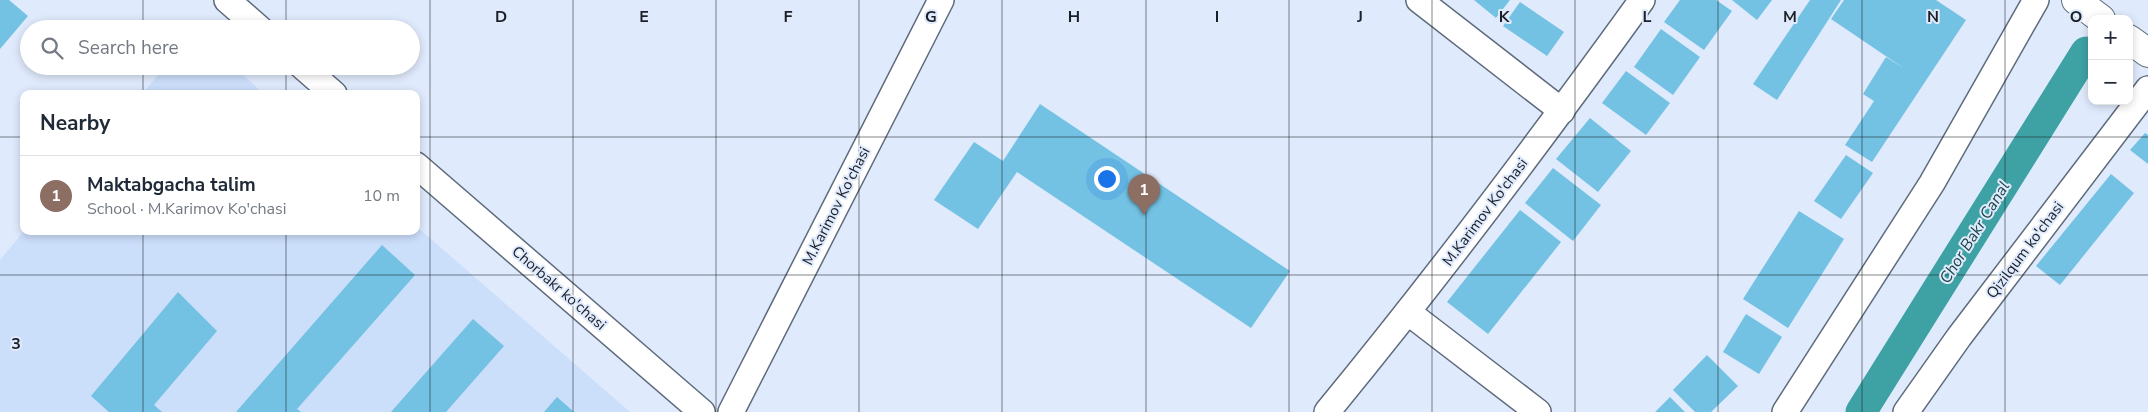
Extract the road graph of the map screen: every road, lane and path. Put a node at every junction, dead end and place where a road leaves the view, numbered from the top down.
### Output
1 (227, 0) edge
2 (941, 0) edge
3 (1419, 0) edge
4 (1642, 0) edge
5 (2036, 0) edge
6 (2076, 0) edge
7 (2096, 15) edge
8 (250, 20) edge
9 (2133, 42) edge
10 (2148, 53) edge
11 (312, 75) edge
12 (329, 90) edge
13 (2148, 90) edge
14 (1562, 111) junction
15 (420, 168) edge
16 (1408, 313) junction
17 (702, 412) edge
18 (730, 412) edge
19 (1327, 412) edge
20 (1538, 412) edge
21 (1785, 412) edge
22 (1906, 412) edge

1 - 8 street
2 - 18 street, M.Karimov Ko'chasi
3 - 14 street
4 - 14 street, M.Karimov Ko'chasi
5 - 21 street
6 - 7 main road
9 - 10 main road
11 - 12 street
13 - 22 street, Qizilqum ko'chasi
14 - 16 street, M.Karimov Ko'chasi
15 - 17 street, Chorbakr ko'chasi
16 - 19 street, M.Karimov Ko'chasi
16 - 20 street

